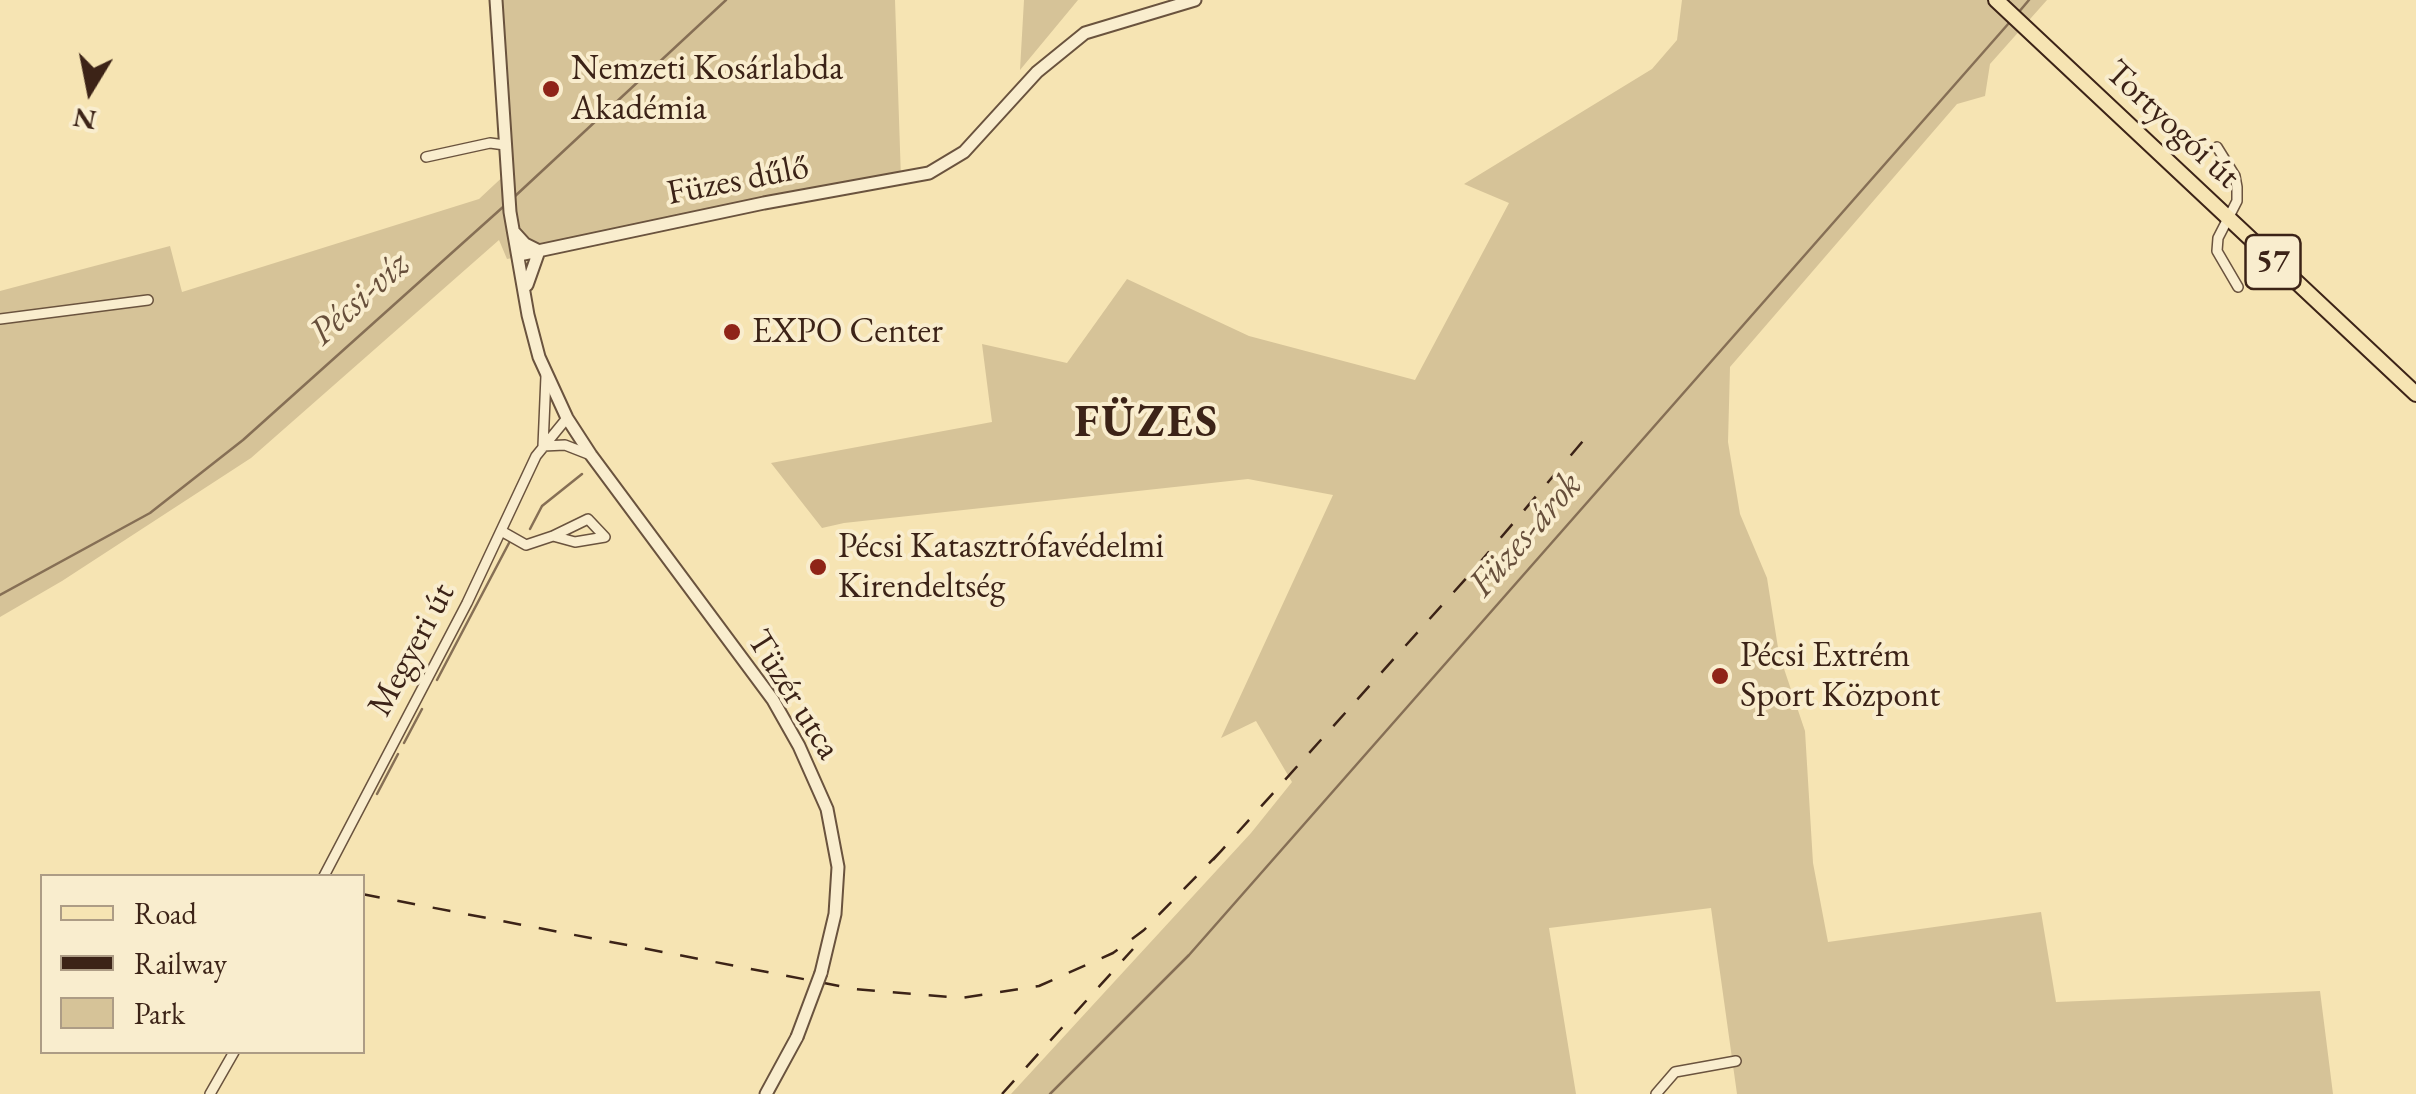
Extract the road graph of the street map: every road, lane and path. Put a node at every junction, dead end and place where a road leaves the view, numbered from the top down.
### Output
1 (496, 0) edge
2 (1195, 0) edge
3 (2002, 5) edge
4 (505, 145) junction
5 (2217, 148) dead end
6 (426, 157) dead end
7 (2230, 220) junction
8 (512, 230) junction
9 (538, 251) junction
10 (519, 255) junction
11 (2238, 288) dead end
12 (526, 296) junction
13 (148, 300) dead end
14 (0, 319) edge
15 (546, 374) junction
16 (2416, 394) edge
17 (567, 418) junction
18 (543, 446) junction
19 (591, 455) junction
20 (503, 532) junction
21 (553, 536) junction
22 (325, 874) edge
23 (233, 1054) edge
24 (1736, 1061) dead end
25 (210, 1094) edge
26 (766, 1094) edge
27 (1656, 1094) edge

1 - 4 street, Megyeri út
2 - 9 street, Füzes dűlő
3 - 7 main road, Tortyogói út / 57
4 - 6 street
4 - 8 street, Megyeri út
5 - 7 street
7 - 11 street
7 - 16 main road, Tortyogói út / 57
8 - 9 street
8 - 10 street, Megyeri út
9 - 10 street, Füzes dűlő
9 - 12 street
10 - 12 street, Megyeri út
12 - 15 street, Megyeri út
13 - 14 street
15 - 17 street, Megyeri út
15 - 18 street, Megyeri út
17 - 18 street, Megyeri út
17 - 19 street, Tüzér utca
18 - 19 street
18 - 20 street, Megyeri út
19 - 26 street, Tüzér utca, bridge
20 - 21 street
20 - 22 street, Megyeri út
21 - 21 street
23 - 25 street
24 - 27 street

